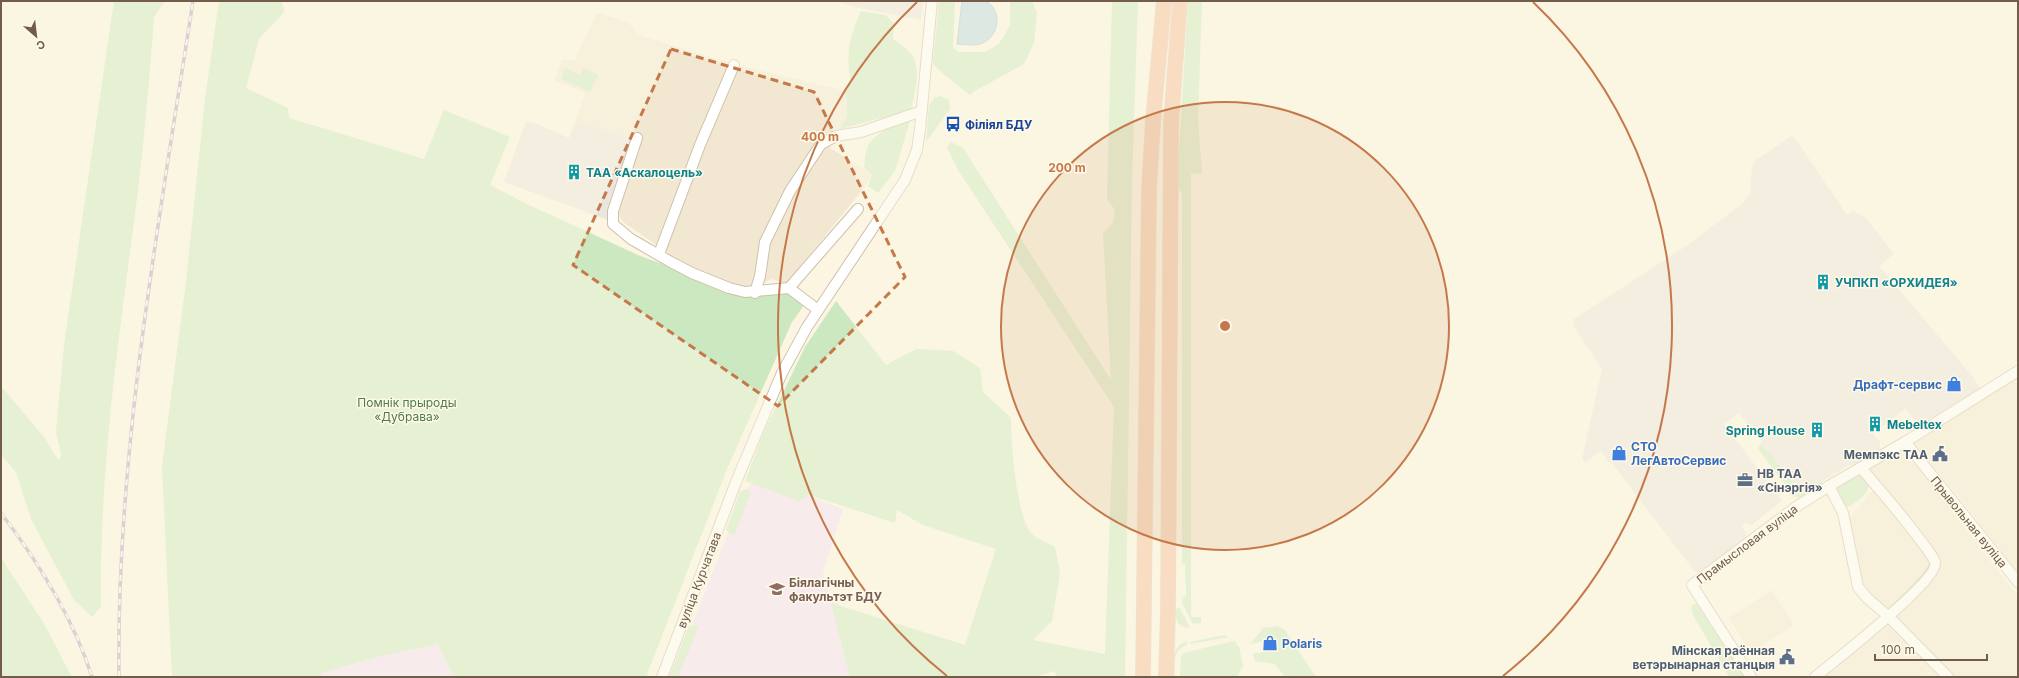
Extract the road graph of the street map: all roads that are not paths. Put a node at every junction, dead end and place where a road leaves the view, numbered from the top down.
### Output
1 (932, 1) edge
2 (1164, 1) edge
3 (1180, 1) edge
4 (734, 65) dead end
5 (922, 111) junction
6 (637, 138) dead end
7 (858, 209) dead end
8 (659, 254) junction
9 (789, 288) junction
10 (755, 292) junction
11 (818, 310) junction
12 (2018, 371) edge
13 (1905, 442) junction
14 (1861, 468) junction
15 (1829, 486) junction
16 (2018, 582) edge
17 (1888, 617) junction
18 (662, 677) edge
19 (1143, 677) edge
20 (1166, 677) edge
21 (1751, 677) edge
22 (1815, 677) edge
23 (1948, 677) edge

1 - 5 street, вуліца Курчатава
2 - 19 highway
3 - 20 highway
4 - 8 street
5 - 10 street
5 - 11 street, вуліца Курчатава
6 - 8 street
7 - 9 street
8 - 10 street
9 - 10 street
9 - 11 street
11 - 18 street, вуліца Курчатава
12 - 13 street, Прамысловая вуліца
13 - 14 street, Прамысловая вуліца
13 - 16 street, Прывольная вуліца
14 - 15 street, Прамысловая вуліца
14 - 17 street
15 - 17 street
15 - 21 street, Прамысловая вуліца
17 - 22 street
17 - 23 street

